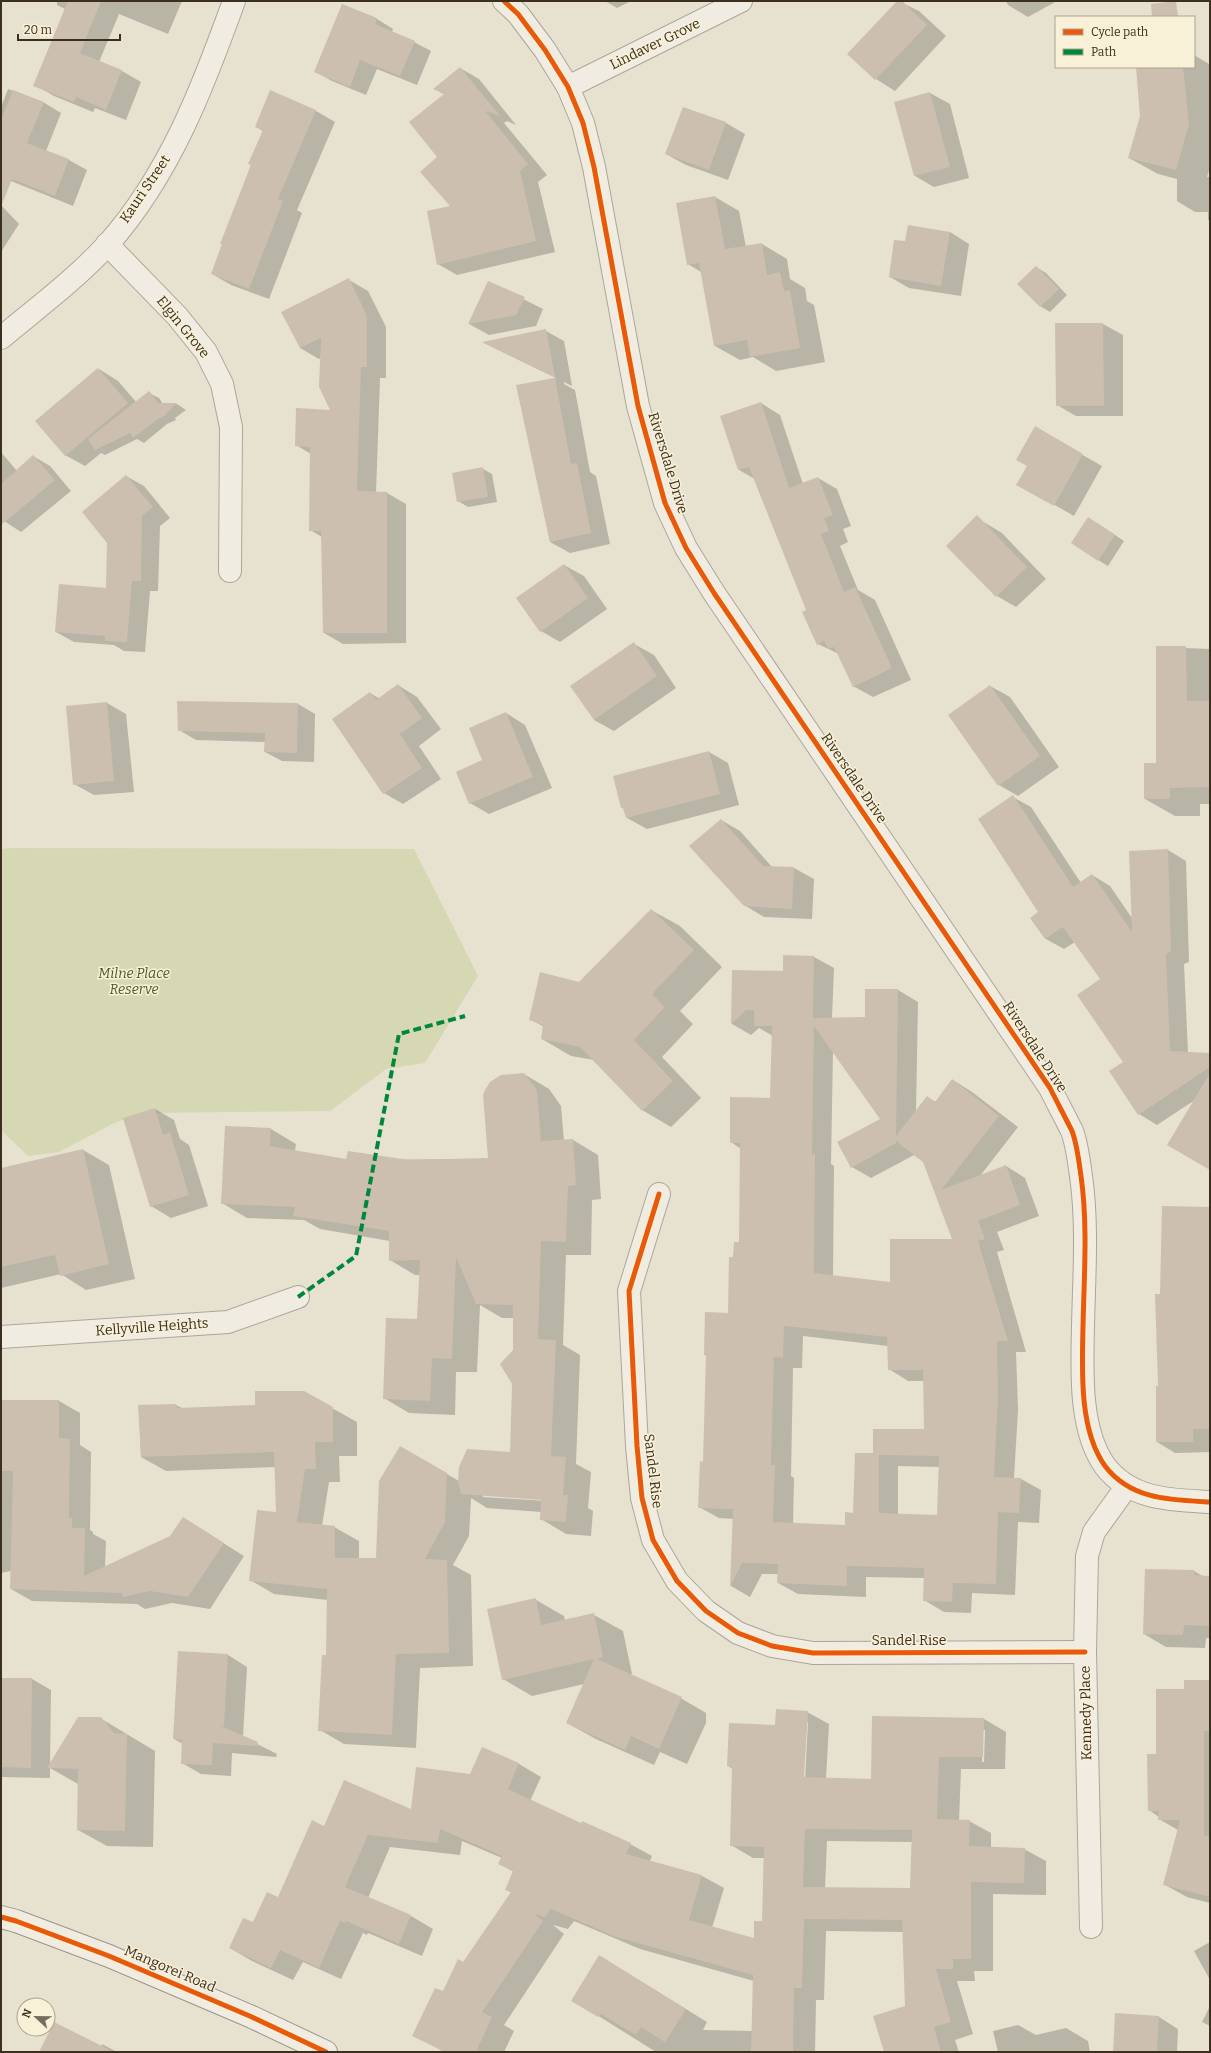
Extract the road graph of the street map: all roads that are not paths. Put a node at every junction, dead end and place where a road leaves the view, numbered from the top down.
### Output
1 (234, 1) edge
2 (504, 1) edge
3 (741, 1) edge
4 (568, 87) junction
5 (107, 244) junction
6 (1, 338) edge
7 (230, 571) dead end
8 (659, 1194) dead end
9 (298, 1297) dead end
10 (1, 1337) edge
11 (1127, 1486) junction
12 (1210, 1502) edge
13 (1085, 1652) junction
14 (1, 1917) edge
15 (1091, 1927) dead end
16 (326, 2052) edge

1 - 5 street, Kauri Street
2 - 4 street, Riversdale Drive
3 - 4 street, Lindaver Grove
4 - 11 street, Riversdale Drive
5 - 6 street, Kauri Street
5 - 7 street, Elgin Grove
8 - 13 street, Sandel Rise
9 - 10 street, Kellyville Heights
11 - 12 street, Riversdale Drive
11 - 13 street, Kennedy Place
13 - 15 street, Kennedy Place
14 - 16 street, Mangorei Road

